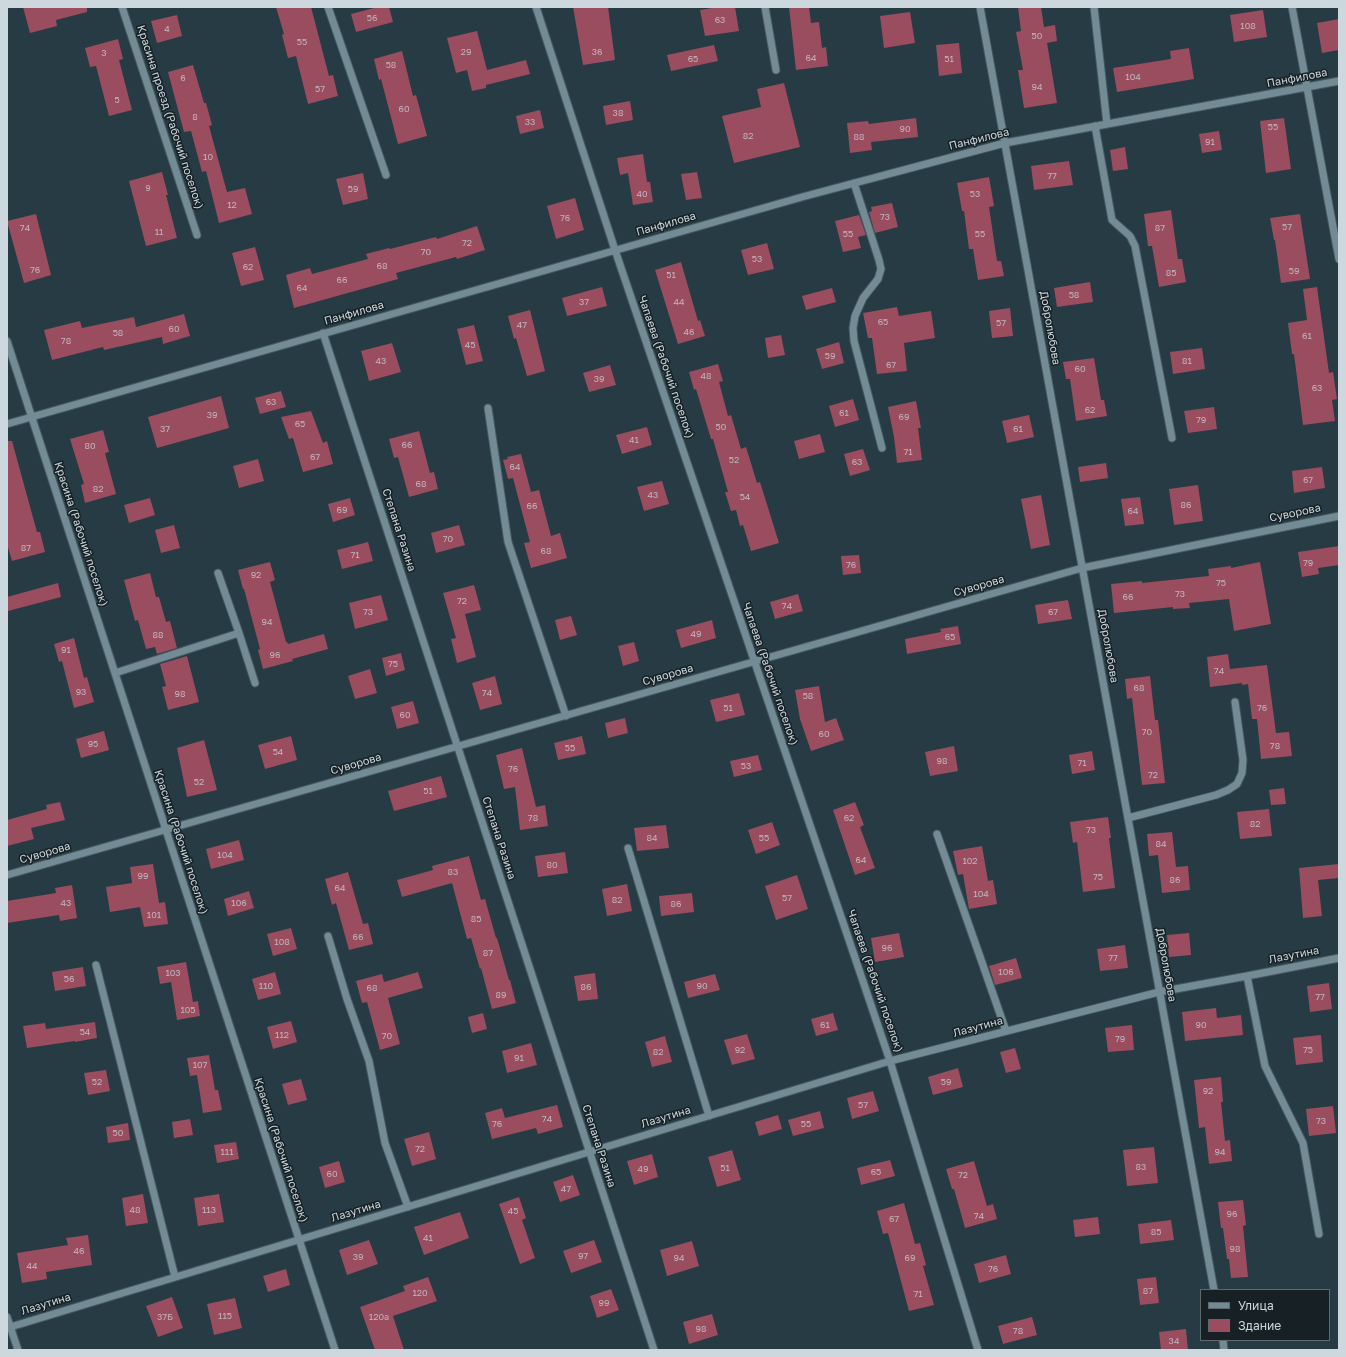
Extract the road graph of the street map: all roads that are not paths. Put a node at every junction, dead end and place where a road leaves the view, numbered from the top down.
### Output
1 (122, 7) edge
2 (328, 7) edge
3 (536, 7) edge
4 (764, 7) edge
5 (980, 7) edge
6 (1094, 7) edge
7 (1292, 7) edge
8 (776, 70) dead end
9 (1339, 81) edge
10 (1307, 87) junction
11 (1107, 124) junction
12 (1095, 126) junction
13 (1005, 143) junction
14 (386, 175) dead end
15 (854, 183) junction
16 (197, 235) dead end
17 (615, 250) junction
18 (1339, 259) edge
19 (323, 333) junction
20 (7, 341) edge
21 (488, 408) dead end
22 (32, 416) junction
23 (7, 424) edge
24 (1172, 438) dead end
25 (882, 448) dead end
26 (1339, 516) edge
27 (1082, 568) junction
28 (218, 572) dead end
29 (239, 633) junction
30 (755, 662) junction
31 (115, 673) junction
32 (255, 684) dead end
33 (1235, 702) dead end
34 (566, 716) junction
35 (458, 747) junction
36 (1128, 818) junction
37 (166, 830) junction
38 (937, 834) dead end
39 (628, 848) dead end
40 (7, 875) edge
41 (328, 936) dead end
42 (1339, 958) edge
43 (96, 965) dead end
44 (1247, 976) junction
45 (1159, 992) junction
46 (1006, 1031) junction
47 (890, 1061) junction
48 (709, 1116) junction
49 (590, 1152) junction
50 (408, 1207) junction
51 (1319, 1234) dead end
52 (299, 1240) junction
53 (175, 1277) junction
54 (1214, 1289) edge
55 (7, 1317) edge
56 (9, 1327) edge
57 (18, 1350) edge
58 (335, 1350) edge
59 (654, 1350) edge
60 (978, 1350) edge

1 - 16 street, Красина проезд (Рабочий поселок)
2 - 14 street
3 - 17 street, Чапаева (Рабочий поселок)
4 - 8 street
5 - 13 street, Добролюбова
6 - 11 street
7 - 10 street
9 - 10 street, Панфилова
10 - 11 street, Панфилова
10 - 18 street
11 - 12 street, Панфилова
12 - 13 street, Панфилова
12 - 24 street
13 - 15 street, Панфилова
13 - 27 street, Добролюбова
15 - 17 street, Панфилова
15 - 25 street
17 - 19 street, Панфилова
17 - 30 street, Чапаева (Рабочий поселок)
19 - 22 street, Панфилова
19 - 35 street, Степана Разина
20 - 22 street, Красина (Рабочий поселок)
21 - 34 street
22 - 23 street, Панфилова
22 - 31 street, Красина (Рабочий поселок)
26 - 27 street, Суворова
27 - 30 street, Суворова
27 - 36 street, Добролюбова
28 - 29 street
29 - 31 street
29 - 32 street
30 - 34 street, Суворова
30 - 47 street, Чапаева (Рабочий поселок)
31 - 37 street, Красина (Рабочий поселок)
33 - 36 street
34 - 35 street, Суворова
35 - 37 street, Суворова
35 - 49 street, Степана Разина
36 - 45 street, Добролюбова
37 - 40 street, Суворова
37 - 52 street, Красина (Рабочий поселок)
38 - 46 street
39 - 48 street
41 - 50 street
42 - 44 street, Лазутина
43 - 53 street
44 - 45 street, Лазутина
44 - 51 street
45 - 46 street, Лазутина
45 - 54 street, Добролюбова
46 - 47 street, Лазутина
47 - 48 street, Лазутина
47 - 60 street, Чапаева (Рабочий поселок)
48 - 49 street, Лазутина
49 - 50 street, Лазутина
49 - 59 street, Степана Разина
50 - 52 street, Лазутина
52 - 53 street, Лазутина
52 - 58 street, Красина (Рабочий поселок)
53 - 56 street, Лазутина
55 - 56 street
56 - 57 street

